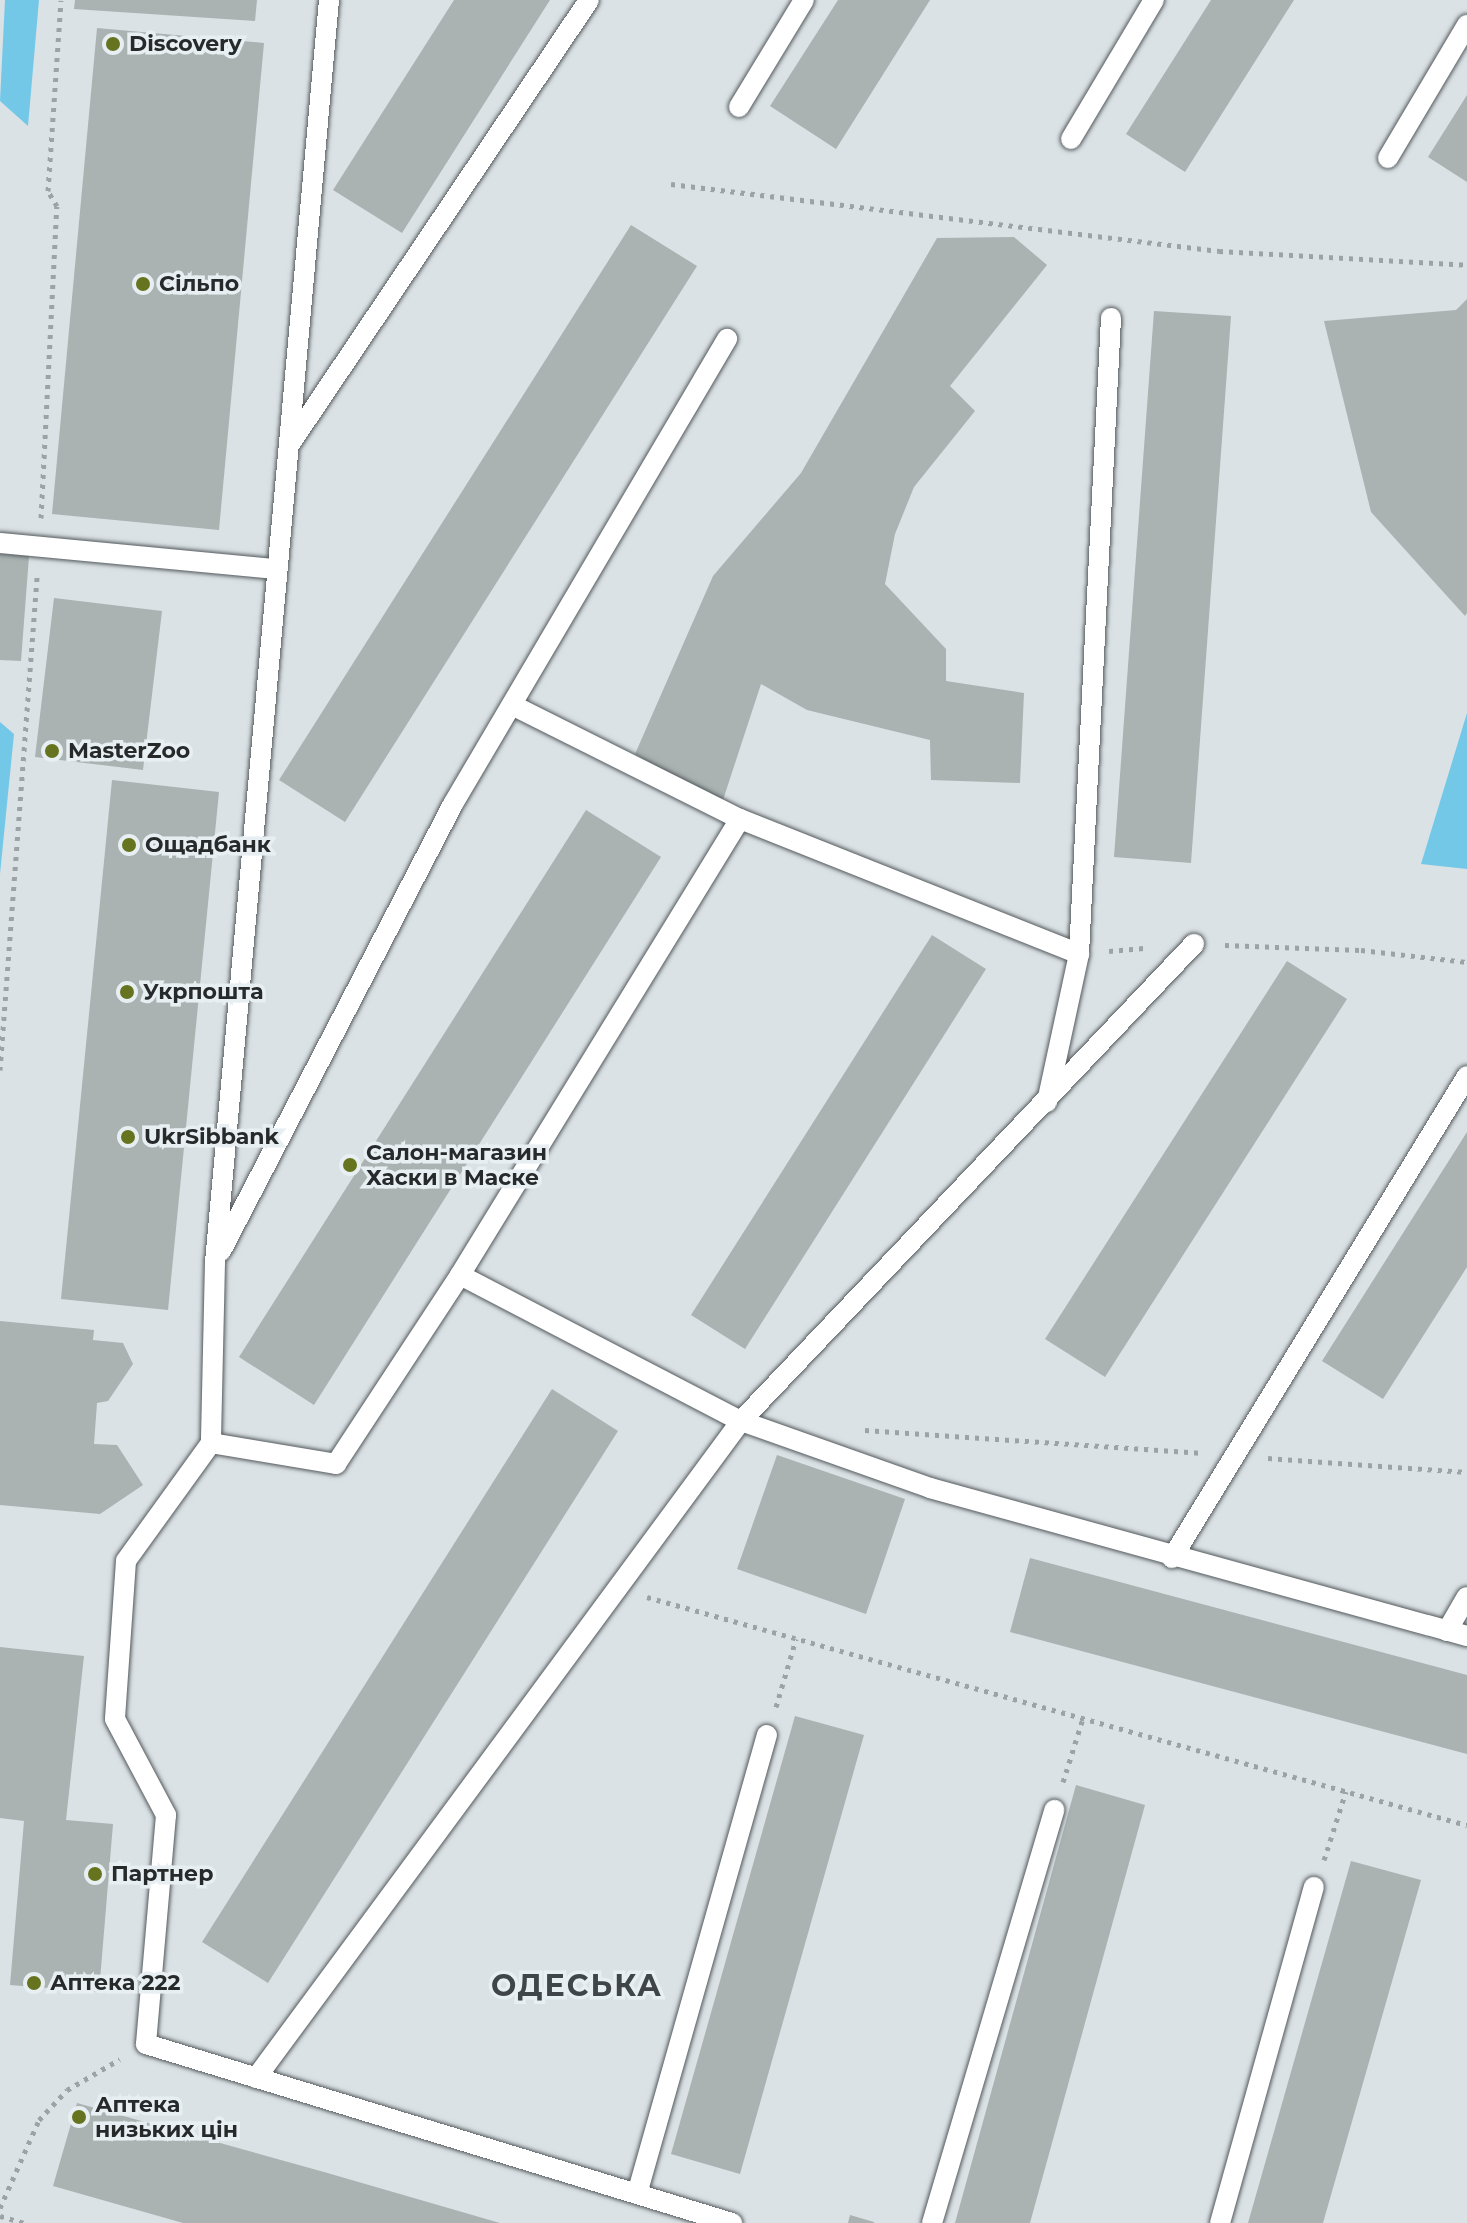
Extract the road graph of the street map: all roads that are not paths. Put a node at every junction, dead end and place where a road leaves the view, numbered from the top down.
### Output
1 (329, 0) edge
2 (589, 0) edge
3 (804, 0) edge
4 (1154, 0) edge
5 (1467, 25) edge
6 (739, 107) dead end
7 (1071, 139) dead end
8 (1388, 158) dead end
9 (1111, 318) dead end
10 (727, 339) dead end
11 (288, 446) junction
12 (0, 543) edge
13 (277, 569) junction
14 (512, 705) junction
15 (740, 819) junction
16 (1194, 944) road end
17 (1079, 954) junction
18 (1467, 1076) edge
19 (1047, 1103) junction
20 (215, 1262) junction
21 (460, 1275) junction
22 (741, 1421) junction
23 (211, 1443) junction
24 (1172, 1558) junction
25 (1467, 1597) edge
26 (1457, 1633) edge
27 (767, 1735) road end
28 (1054, 1810) road end
29 (1314, 1887) road end
30 (256, 2078) junction
31 (637, 2194) junction
32 (732, 2223) edge
33 (932, 2223) edge
34 (1220, 2223) edge

1 - 11 lane
2 - 11 lane
3 - 6 lane
4 - 7 lane
5 - 8 lane
9 - 17 lane
10 - 14 lane
11 - 13 lane
12 - 13 lane
13 - 20 lane
14 - 15 lane
14 - 20 lane
15 - 17 lane
15 - 21 lane
16 - 19 lane
17 - 19 lane
18 - 24 lane
19 - 22 lane
20 - 23 lane
21 - 22 lane
21 - 23 lane
22 - 24 lane
22 - 30 lane
23 - 30 lane
24 - 26 lane
25 - 26 lane
27 - 31 lane
28 - 33 lane
29 - 34 lane
30 - 31 lane
31 - 32 lane

